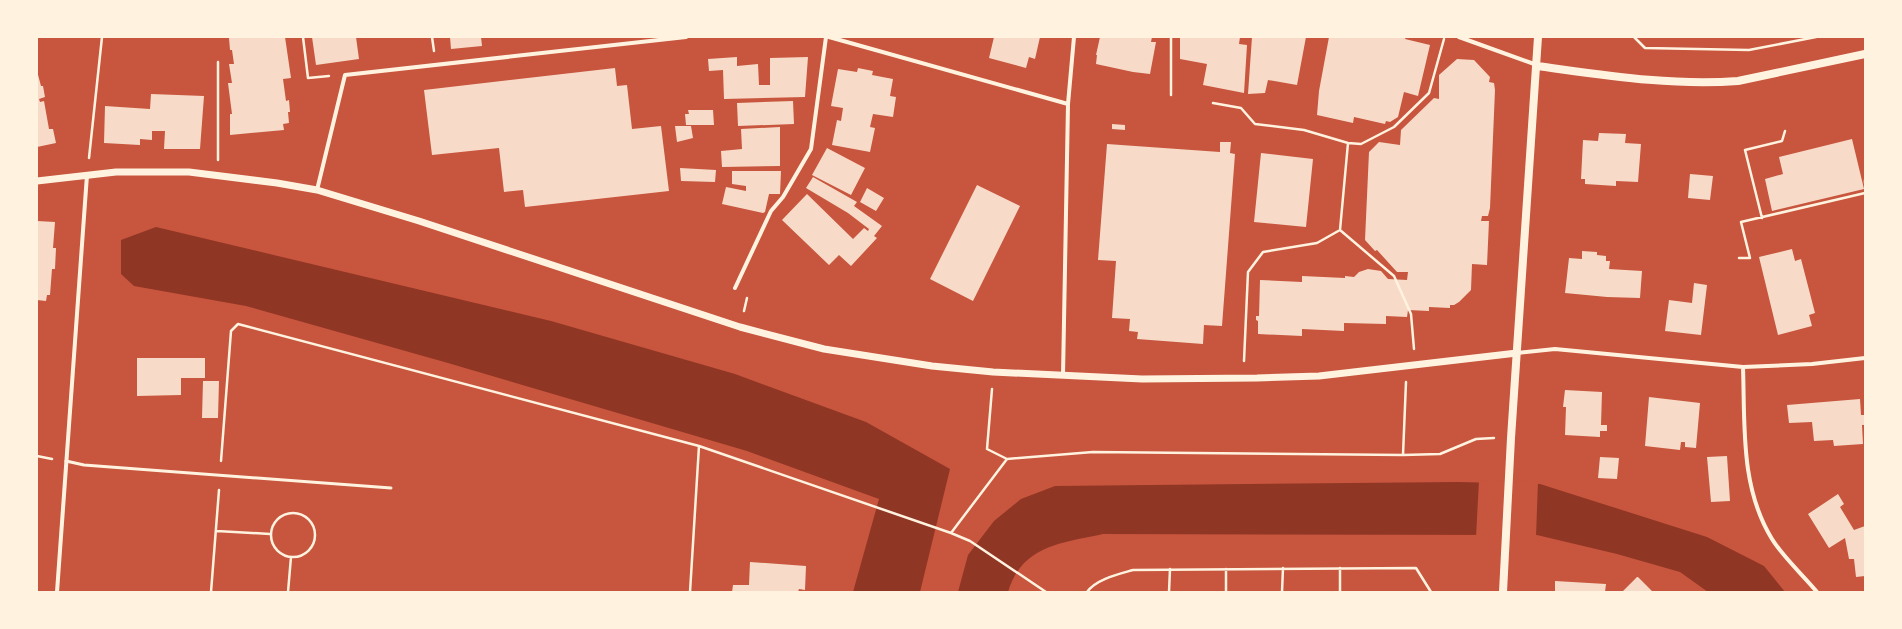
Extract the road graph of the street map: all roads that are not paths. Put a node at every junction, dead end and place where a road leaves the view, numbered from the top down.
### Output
1 (686, 37) edge
2 (826, 37) edge
3 (829, 37) edge
4 (1074, 37) edge
5 (1459, 37) edge
6 (1538, 37) edge
7 (1865, 54) edge
8 (1537, 66) junction
9 (1068, 104) junction
10 (88, 174) junction
11 (37, 181) edge
12 (317, 190) junction
13 (735, 288) road end
14 (1517, 353) junction
15 (1865, 358) edge
16 (1743, 367) junction
17 (1062, 376) junction
18 (66, 461) junction
19 (391, 488) dead end
20 (57, 592) edge
21 (1503, 592) edge
22 (1817, 592) edge

1 - 12 street
2 - 13 street
3 - 9 street
4 - 9 street
5 - 8 street
6 - 8 main road
7 - 8 main road
8 - 14 main road
9 - 17 street
10 - 11 street
10 - 12 street
10 - 18 street
12 - 17 street
14 - 16 street
14 - 17 street
14 - 21 main road
15 - 16 street
16 - 22 street
18 - 19 lane
18 - 20 street

